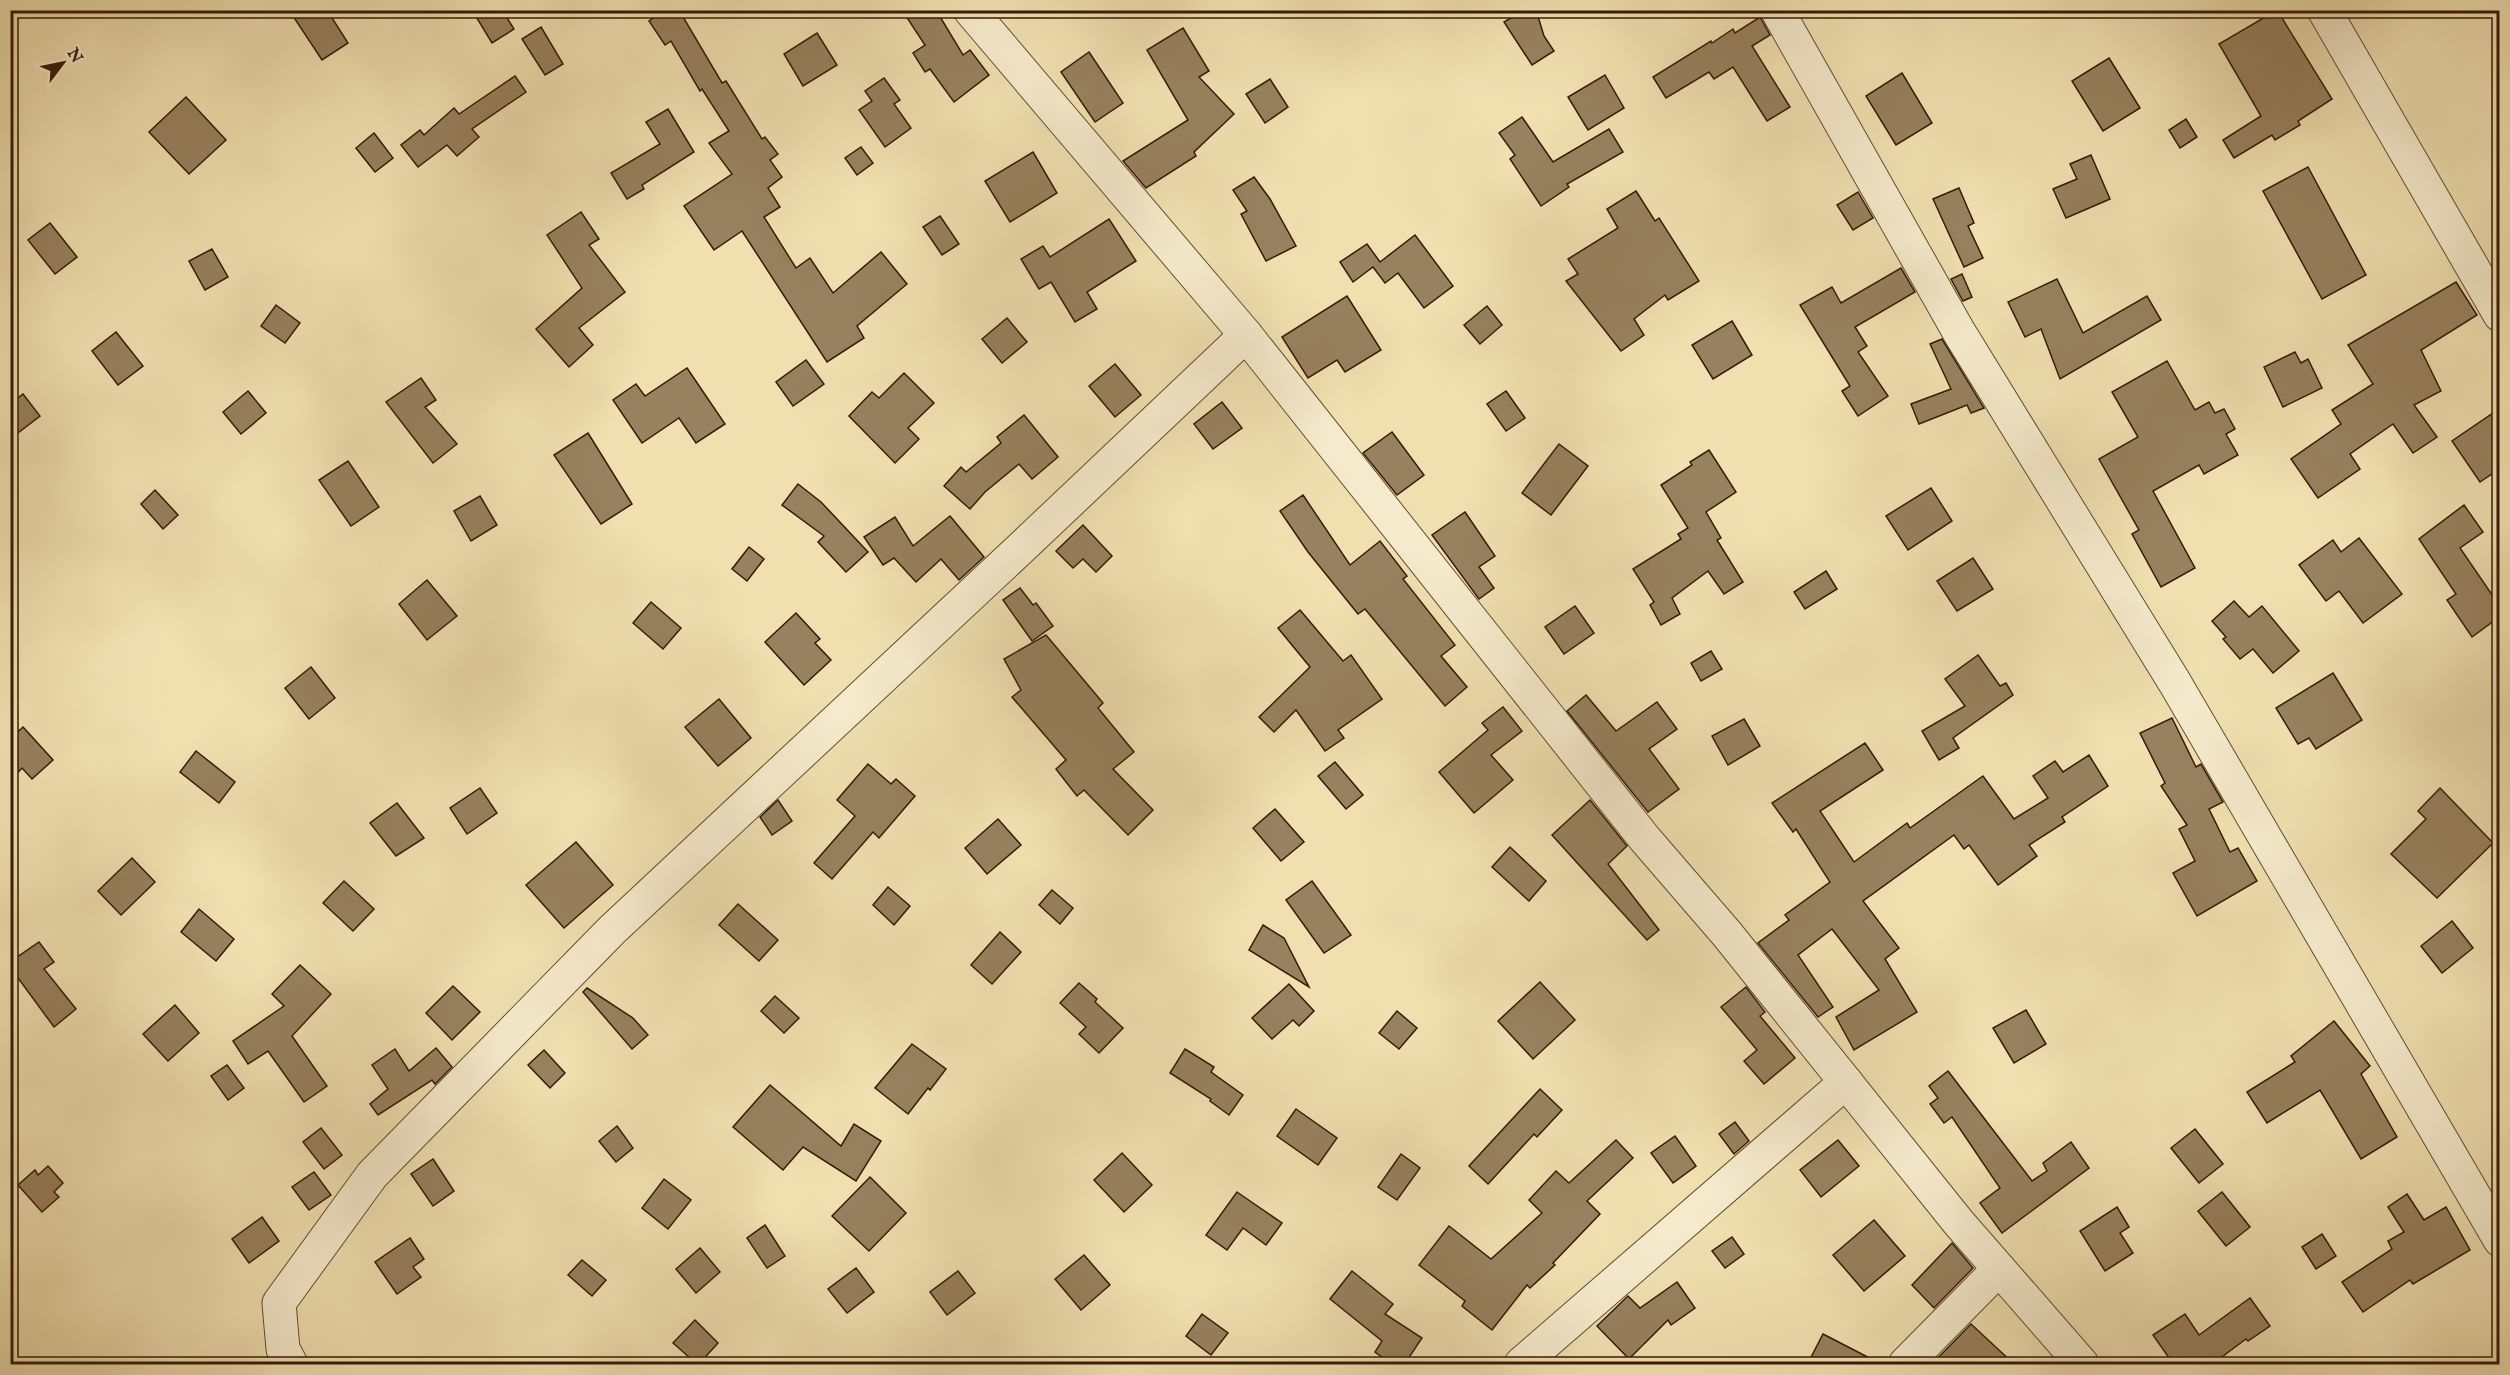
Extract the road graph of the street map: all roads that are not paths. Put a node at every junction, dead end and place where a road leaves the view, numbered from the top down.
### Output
1 (970, 10) edge
2 (1777, 10) edge
3 (2325, 10) edge
4 (2499, 315) edge
5 (1246, 336) junction
6 (1846, 1082) junction
7 (2499, 1240) edge
8 (1999, 1269) junction
9 (291, 1365) edge
10 (1521, 1365) edge
11 (1905, 1365) edge
12 (2082, 1365) edge

1 - 5 street
2 - 7 street
3 - 4 street
5 - 6 street
5 - 9 street
6 - 8 street
6 - 10 street
8 - 11 street
8 - 12 street

